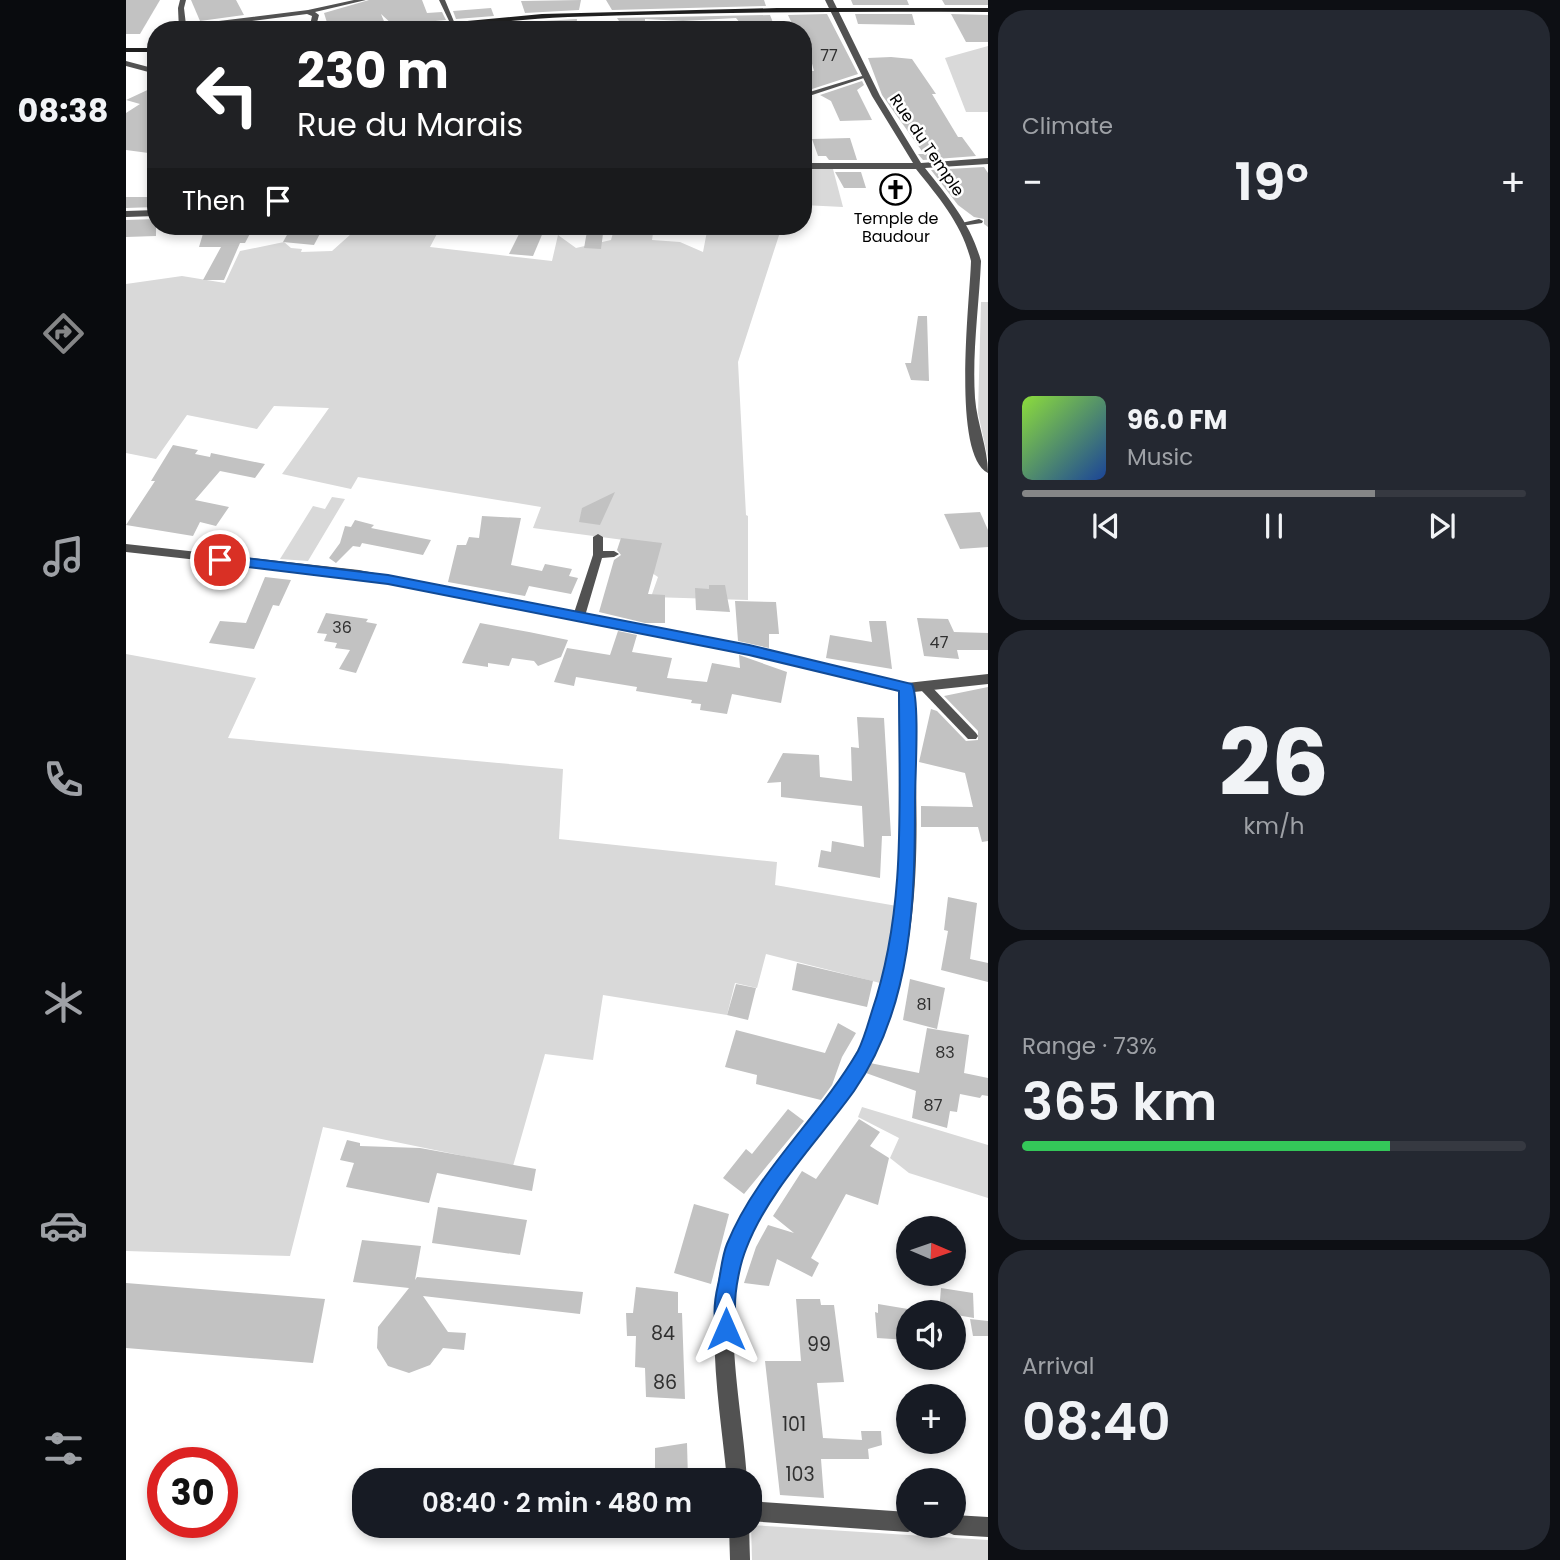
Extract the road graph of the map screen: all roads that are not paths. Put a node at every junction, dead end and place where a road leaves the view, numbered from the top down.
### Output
1 (183, 0) edge
2 (363, 0) edge
3 (442, 0) edge
4 (830, 4) edge
5 (988, 10) edge
6 (308, 12) junction
7 (182, 21) edge
8 (242, 21) edge
9 (314, 21) edge
10 (452, 21) edge
11 (481, 21) edge
12 (126, 50) edge
13 (147, 50) edge
14 (126, 63) edge
15 (147, 69) edge
16 (864, 77) junction
17 (812, 93) edge
18 (988, 160) edge
19 (812, 166) edge
20 (918, 166) junction
21 (147, 213) edge
22 (126, 214) edge
23 (979, 221) dead end
24 (961, 224) junction
25 (988, 470) edge
26 (598, 537) dead end
27 (126, 548) edge
28 (614, 554) dead end
29 (597, 555) junction
30 (579, 616) junction
31 (988, 679) edge
32 (915, 687) junction
33 (972, 736) dead end
34 (736, 1468) edge
35 (762, 1512) edge
36 (896, 1521) edge
37 (966, 1526) edge
38 (988, 1527) edge
39 (739, 1538) edge
40 (740, 1560) edge

1 - 7 lane
2 - 6 lane
3 - 10 lane
4 - 5 main road
4 - 11 main road
4 - 16 street, Rue du Temple
6 - 8 lane
6 - 9 lane
12 - 13 main road
14 - 15 street
16 - 17 lane
16 - 20 street, Rue du Temple
18 - 20 street
19 - 20 street
20 - 24 street, Rue du Temple
21 - 22 street
23 - 24 lane
24 - 25 street, Rue du Temple
26 - 29 lane
27 - 30 street
28 - 29 lane
29 - 30 lane
30 - 32 street
31 - 32 street
32 - 33 lane
32 - 34 street
35 - 36 street
37 - 38 street
39 - 40 street

